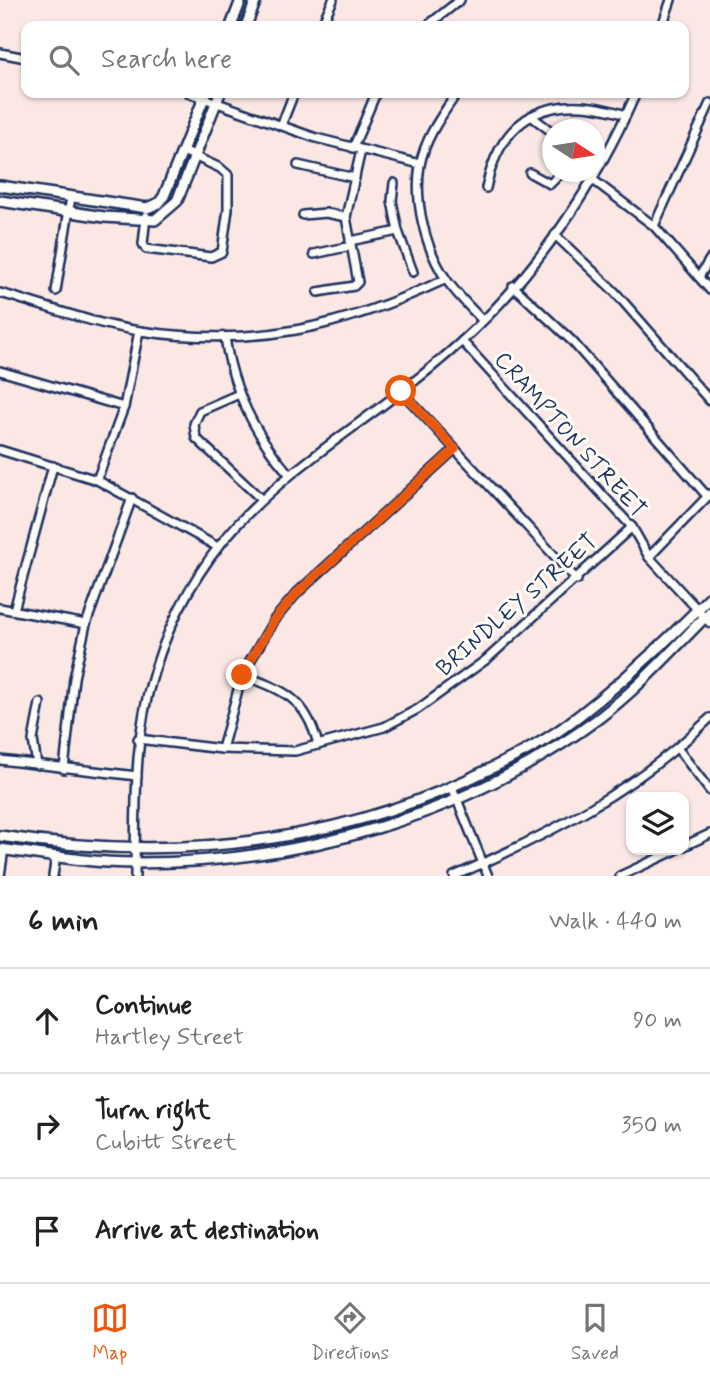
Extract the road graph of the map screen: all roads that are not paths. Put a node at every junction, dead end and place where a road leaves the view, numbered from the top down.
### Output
1 (242, 0) edge
2 (256, 0) edge
3 (334, 0) edge
4 (671, 0) edge
5 (458, 1) edge
6 (234, 21) edge
7 (248, 21) edge
8 (324, 21) edge
9 (434, 21) edge
10 (664, 21) edge
11 (0, 53) edge
12 (21, 57) edge
13 (204, 98) edge
14 (218, 98) edge
15 (220, 98) edge
16 (292, 98) edge
17 (374, 98) edge
18 (454, 98) edge
19 (634, 98) edge
20 (710, 103) edge
21 (626, 115) junction
22 (531, 116) junction
23 (542, 124) edge
24 (281, 126) junction
25 (357, 149) junction
26 (183, 151) junction
27 (605, 155) edge
28 (195, 156) junction
29 (298, 164) dead end
30 (420, 164) junction
31 (530, 173) dead end
32 (355, 178) junction
33 (542, 180) edge
34 (590, 182) edge
35 (596, 182) edge
36 (394, 183) dead end
37 (0, 186) edge
38 (486, 188) dead end
39 (71, 197) junction
40 (0, 201) edge
41 (147, 208) junction
42 (68, 211) junction
43 (303, 215) dead end
44 (346, 217) junction
45 (146, 221) junction
46 (654, 226) junction
47 (398, 231) junction
48 (555, 235) junction
49 (350, 244) junction
50 (314, 254) dead end
51 (710, 259) edge
52 (413, 272) dead end
53 (699, 277) junction
54 (446, 279) junction
55 (513, 286) junction
56 (710, 290) edge
57 (56, 291) dead end
58 (318, 292) dead end
59 (0, 293) edge
60 (482, 320) junction
61 (139, 331) junction
62 (225, 337) junction
63 (462, 341) junction
64 (0, 371) edge
65 (401, 391) junction
66 (239, 394) junction
67 (710, 401) edge
68 (124, 407) junction
69 (455, 449) junction
70 (0, 450) edge
71 (53, 466) junction
72 (289, 474) junction
73 (97, 480) junction
74 (709, 494) edge
75 (132, 498) junction
76 (260, 498) junction
77 (632, 527) junction
78 (216, 546) junction
79 (649, 557) junction
80 (577, 580) junction
81 (710, 597) edge
82 (0, 608) edge
83 (13, 610) junction
84 (697, 610) junction
85 (708, 617) edge
86 (86, 624) junction
87 (242, 675) junction
88 (40, 703) dead end
89 (710, 718) edge
90 (138, 739) junction
91 (318, 745) junction
92 (222, 749) junction
93 (678, 749) junction
94 (0, 760) edge
95 (37, 765) junction
96 (64, 769) junction
97 (137, 776) junction
98 (452, 787) junction
99 (710, 791) edge
100 (457, 799) junction
101 (710, 834) edge
102 (0, 836) edge
103 (689, 844) edge
104 (2, 849) edge
105 (135, 849) junction
106 (665, 855) edge
107 (56, 856) junction
108 (135, 863) junction
109 (483, 864) junction
110 (0, 876) edge
111 (53, 876) edge
112 (135, 876) edge
113 (454, 876) edge
114 (488, 876) edge
115 (620, 876) edge

1 - 6 street
2 - 7 street
3 - 8 street
4 - 10 street
5 - 9 street
11 - 12 street
13 - 26 street
14 - 28 street
15 - 24 street
16 - 24 street
17 - 25 street
18 - 30 street
19 - 21 street
20 - 46 street
21 - 22 street
21 - 27 street
22 - 23 street
22 - 38 street
24 - 25 street
25 - 30 street
25 - 32 street
26 - 28 street
26 - 41 street
28 - 45 street
28 - 45 street
29 - 32 street
30 - 54 street
31 - 33 street
32 - 44 street
34 - 48 street
35 - 46 street
36 - 47 street
37 - 39 street
39 - 41 street
39 - 42 street
40 - 42 street
41 - 45 street
42 - 45 street
42 - 57 street
43 - 44 street
44 - 49 street
46 - 53 street
47 - 49 street
47 - 52 street
48 - 55 street
48 - 67 street
49 - 50 street
49 - 58 street
51 - 53 street
53 - 56 street
54 - 60 street
54 - 62 street
55 - 60 street
55 - 74 street
59 - 61 street
60 - 63 street
61 - 62 street
61 - 68 street
62 - 66 street
63 - 65 street
63 - 77 street, CRAMPTON STREET
64 - 68 street
65 - 69 street
65 - 72 street
66 - 72 street
66 - 76 street
68 - 73 street
69 - 80 street
69 - 87 street
70 - 71 street
71 - 73 street
71 - 83 street
72 - 76 street
73 - 75 street
74 - 79 street
75 - 78 street
75 - 86 street
76 - 78 street
77 - 79 street, CRAMPTON STREET
77 - 80 street, BRINDLEY STREET
78 - 90 street
79 - 84 street, CRAMPTON STREET
80 - 91 street, BRINDLEY STREET
81 - 84 street
82 - 83 street
83 - 86 street
84 - 85 street, CRAMPTON STREET
84 - 98 street
85 - 100 street
86 - 96 street
87 - 91 street
87 - 92 street
88 - 95 street
89 - 93 street
90 - 92 street, BRINDLEY STREET
90 - 97 street
91 - 92 street, BRINDLEY STREET
93 - 99 street
93 - 109 street
94 - 95 street
95 - 96 street
96 - 97 street
97 - 105 street
98 - 100 street
98 - 105 street
100 - 108 street
100 - 109 street
101 - 103 street
102 - 105 street
104 - 107 street
104 - 110 street
105 - 108 street
106 - 115 street
107 - 108 street
107 - 111 street
108 - 112 street
109 - 113 street
109 - 114 street

